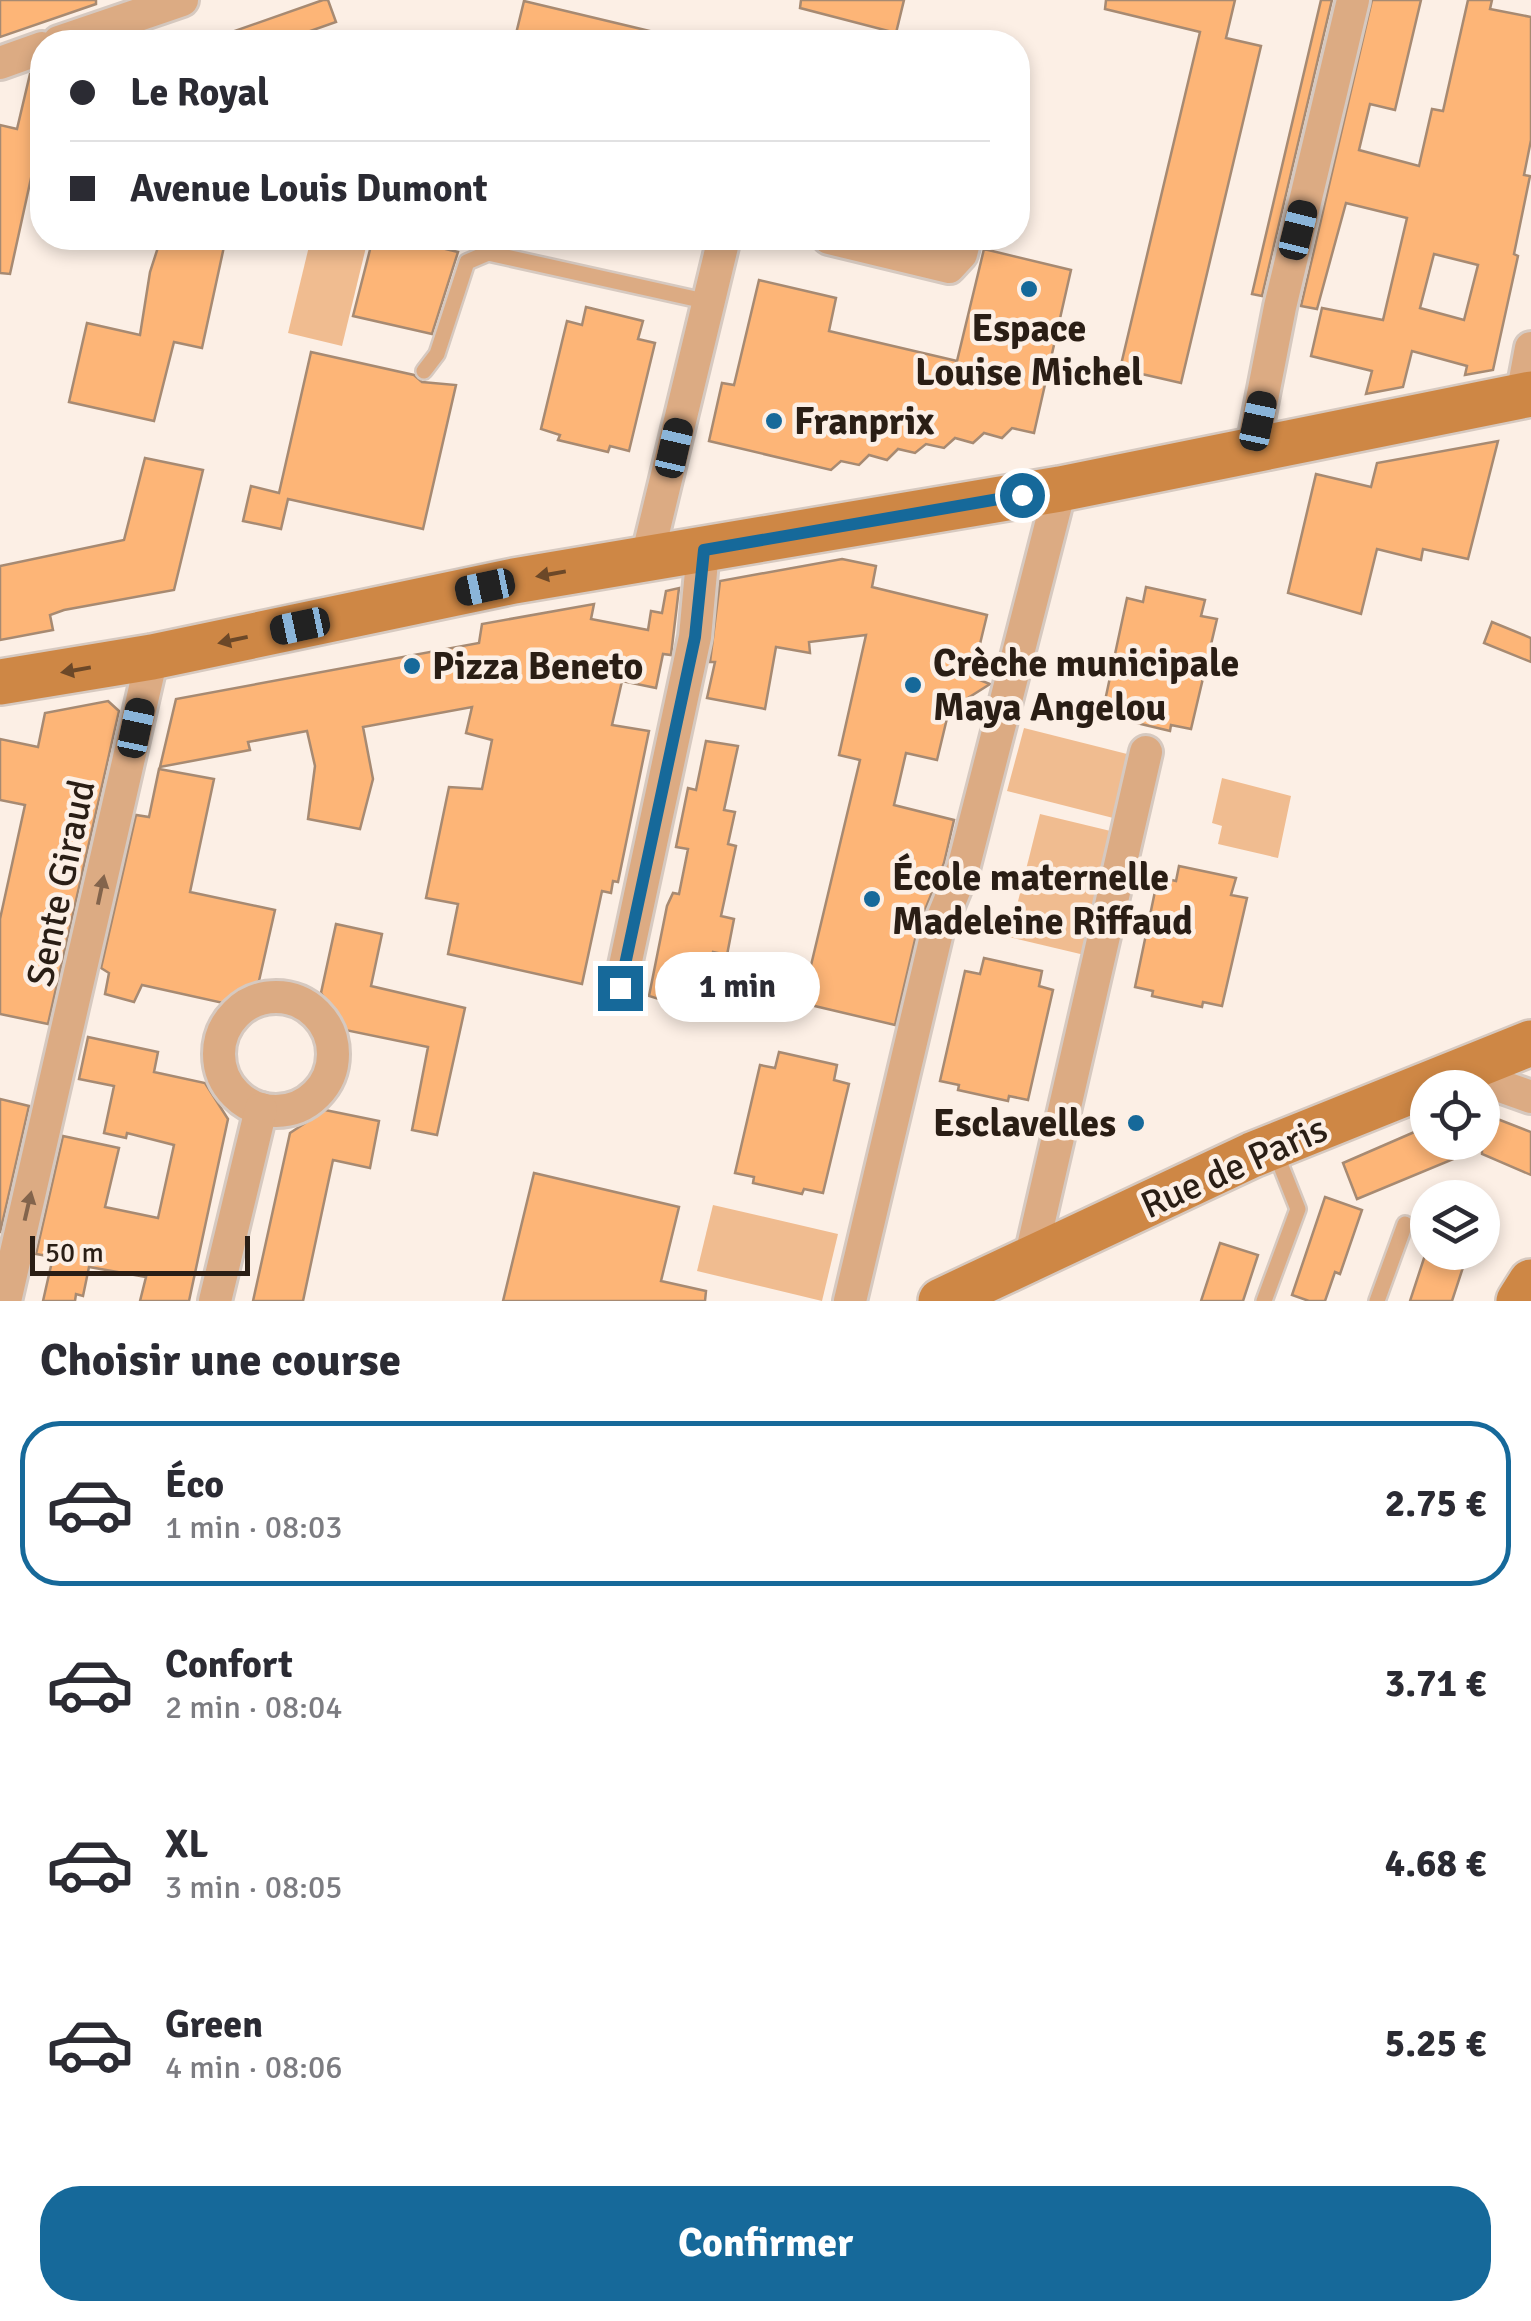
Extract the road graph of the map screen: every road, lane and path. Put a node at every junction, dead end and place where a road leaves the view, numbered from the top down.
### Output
1 (182, 0) edge
2 (1353, 0) edge
3 (94, 30) edge
4 (30, 52) edge
5 (0, 63) edge
6 (721, 250) edge
7 (879, 250) edge
8 (962, 250) edge
9 (709, 302) junction
10 (1531, 348) edge
11 (424, 371) dead end
12 (1526, 395) edge
13 (1252, 451) junction
14 (1060, 489) junction
15 (704, 550) junction
16 (648, 558) junction
17 (152, 657) junction
18 (0, 682) edge
19 (1146, 752) dead end
20 (620, 988) dead end
21 (1531, 1043) edge
22 (1461, 1070) edge
23 (1500, 1085) edge
24 (1410, 1091) edge
25 (1531, 1096) edge
26 (262, 1109) dead end
27 (1274, 1146) junction
28 (1405, 1224) dead end
29 (1030, 1260) junction
30 (1531, 1282) edge
31 (5, 1301) edge
32 (215, 1301) edge
33 (850, 1301) edge
34 (941, 1301) edge
35 (1264, 1301) edge
36 (1378, 1301) edge
37 (1519, 1301) edge

1 - 3 street
2 - 13 street
4 - 5 street
6 - 9 street
7 - 8 street
9 - 11 lane
9 - 16 street
10 - 12 street
12 - 13 street
13 - 14 street
14 - 15 street
14 - 33 street
15 - 16 street
15 - 20 street
16 -> 17 street
17 -> 18 street
31 -> 17 street, Sente Giraud
19 - 29 street
21 - 22 street, Rue de Paris
23 - 25 street
24 - 27 street, Rue de Paris
26 - 32 street
27 - 29 street, Rue de Paris
27 - 35 lane
28 - 36 lane
29 - 34 street, Rue de Paris
30 - 37 street

